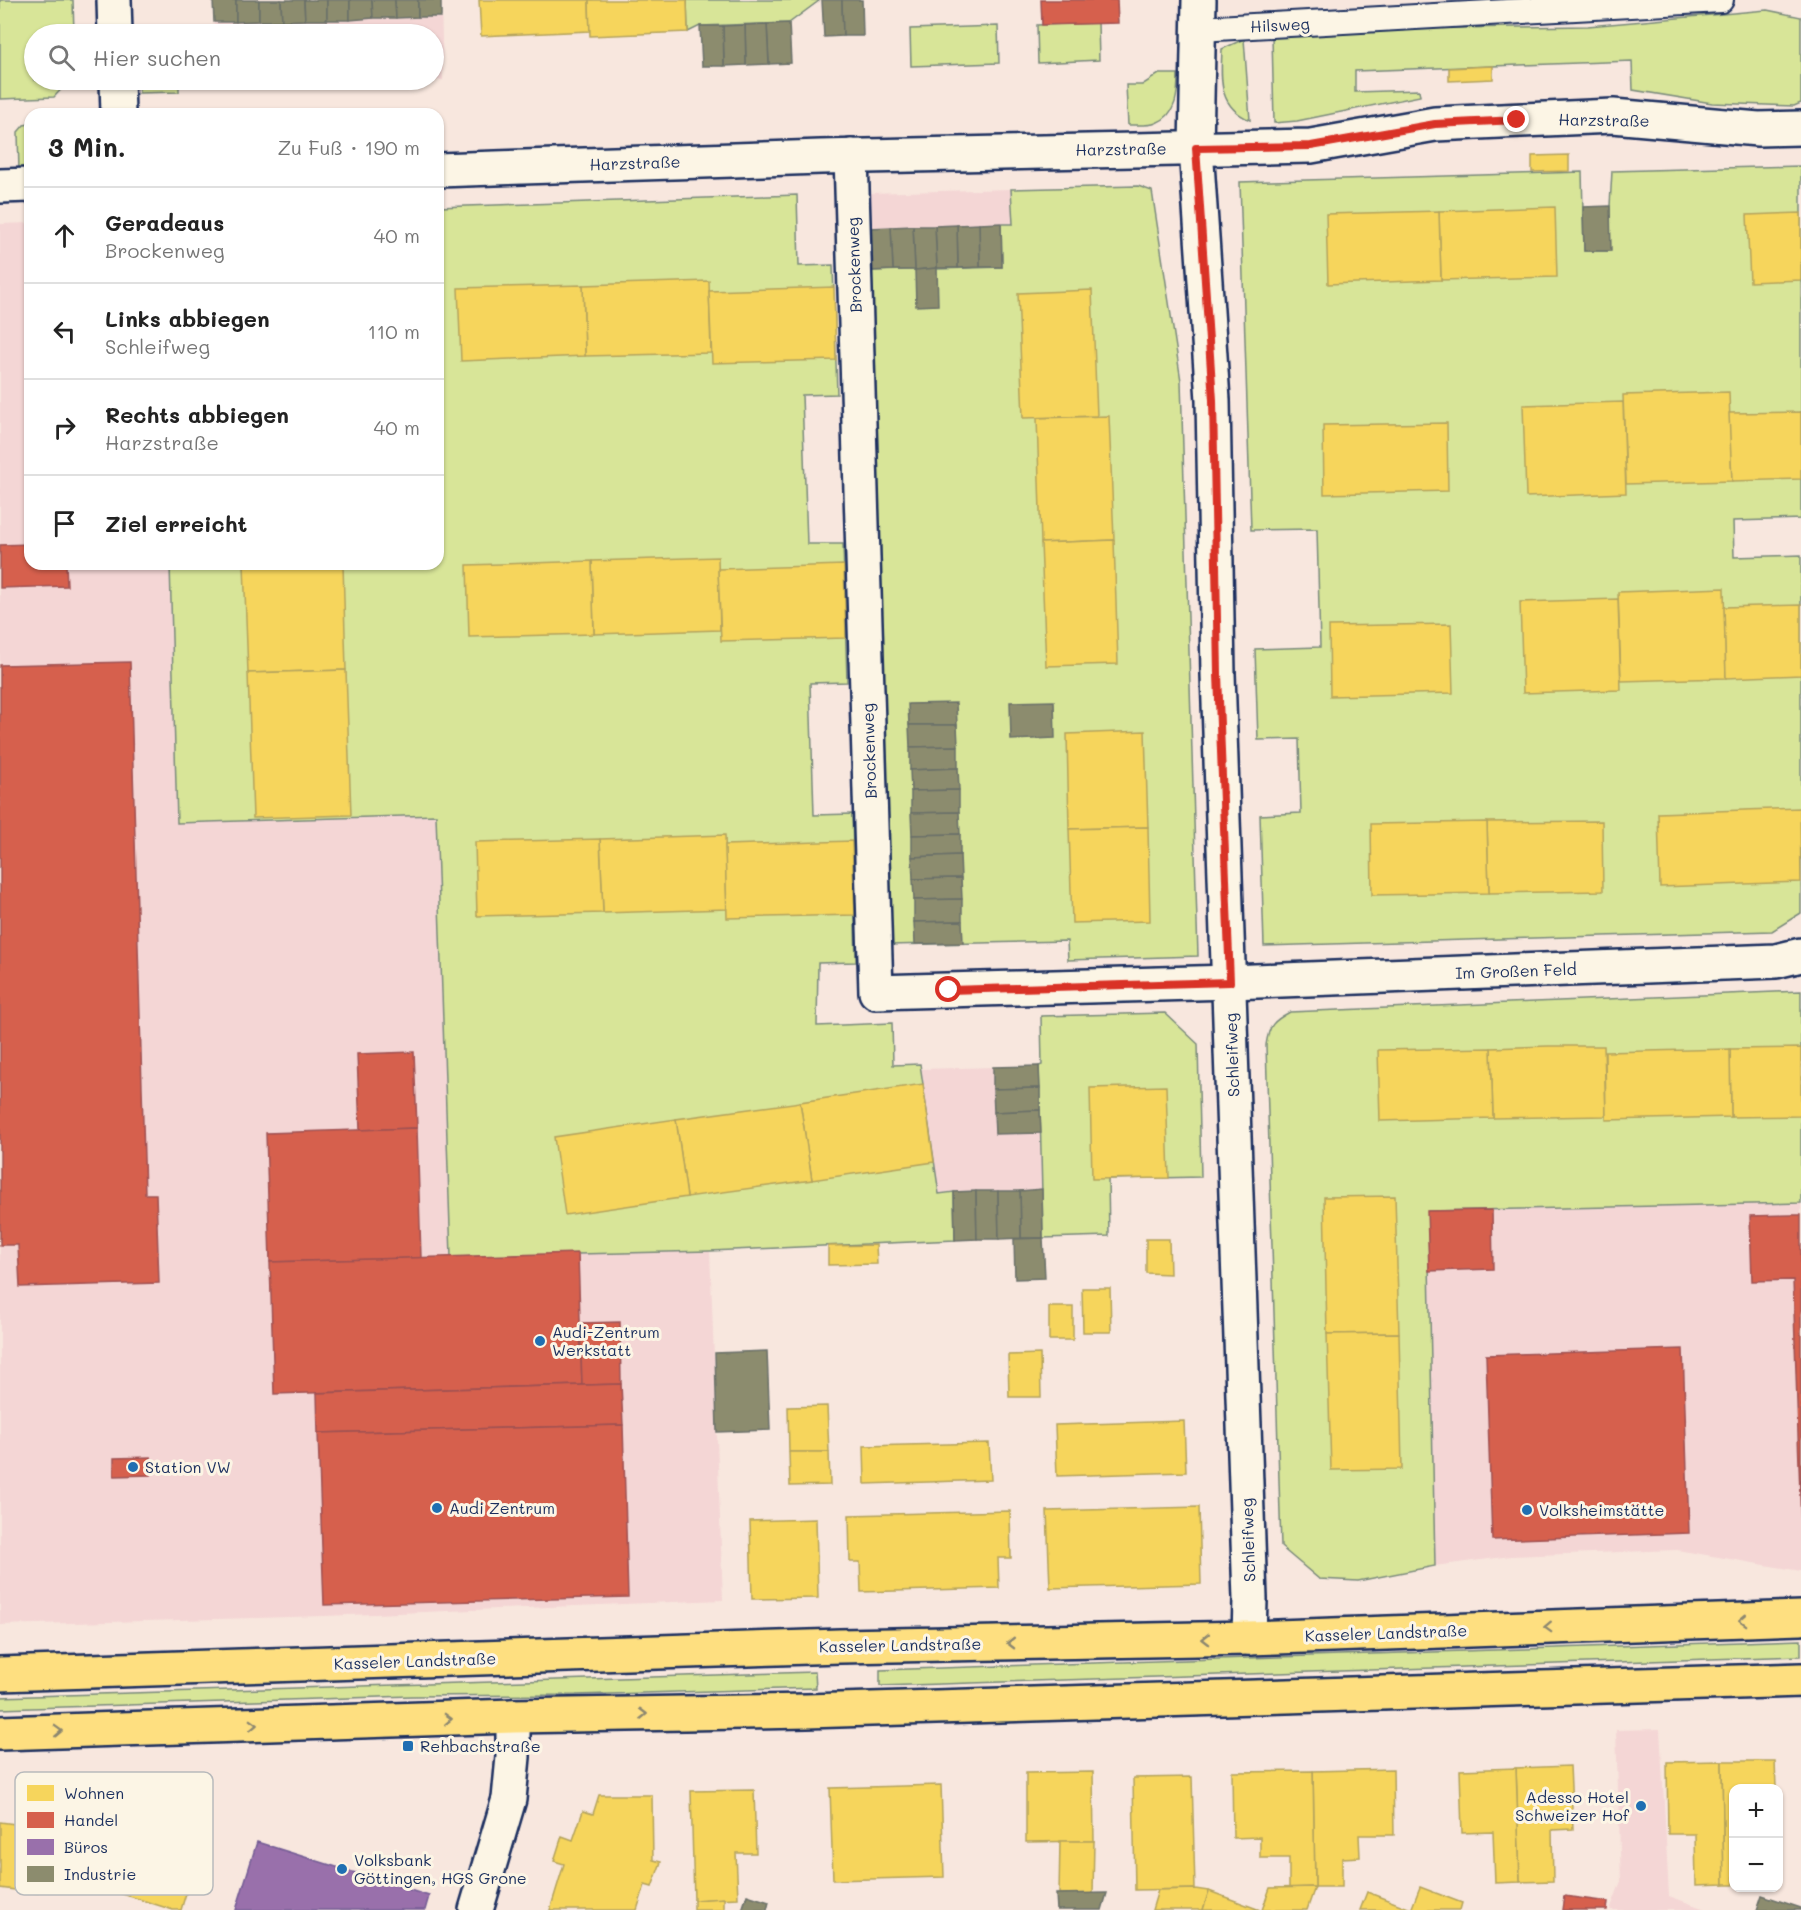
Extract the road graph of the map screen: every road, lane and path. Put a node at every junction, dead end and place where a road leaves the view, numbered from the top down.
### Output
1 (114, 0) edge
2 (1721, 0) edge
3 (1199, 14) edge
4 (115, 24) edge
5 (117, 90) edge
6 (118, 108) edge
7 (1801, 128) edge
8 (1196, 148) junction
9 (851, 156) junction
10 (444, 170) edge
11 (24, 184) edge
12 (0, 186) edge
13 (1801, 955) edge
14 (1230, 982) junction
15 (1801, 1618) edge
16 (1249, 1638) junction
17 (0, 1674) edge
18 (1801, 1680) edge
19 (513, 1716) junction
20 (0, 1733) edge
21 (476, 1910) edge

1 - 4 street
2 - 3 lane, Hilsweg
3 - 8 street, Hilsweg
5 - 6 street
7 - 8 street, Harzstraße
8 - 9 street, Harzstraße
8 - 14 street, Schleifweg
9 - 10 street, Harzstraße
9 - 14 street, Brockenweg
11 - 12 street
13 - 14 street, Im Großen Feld
14 - 16 street, Schleifweg
15 -> 16 main road, Kasseler Landstraße
16 -> 17 main road, Kasseler Landstraße
19 -> 18 main road
20 -> 19 main road
19 - 21 street

